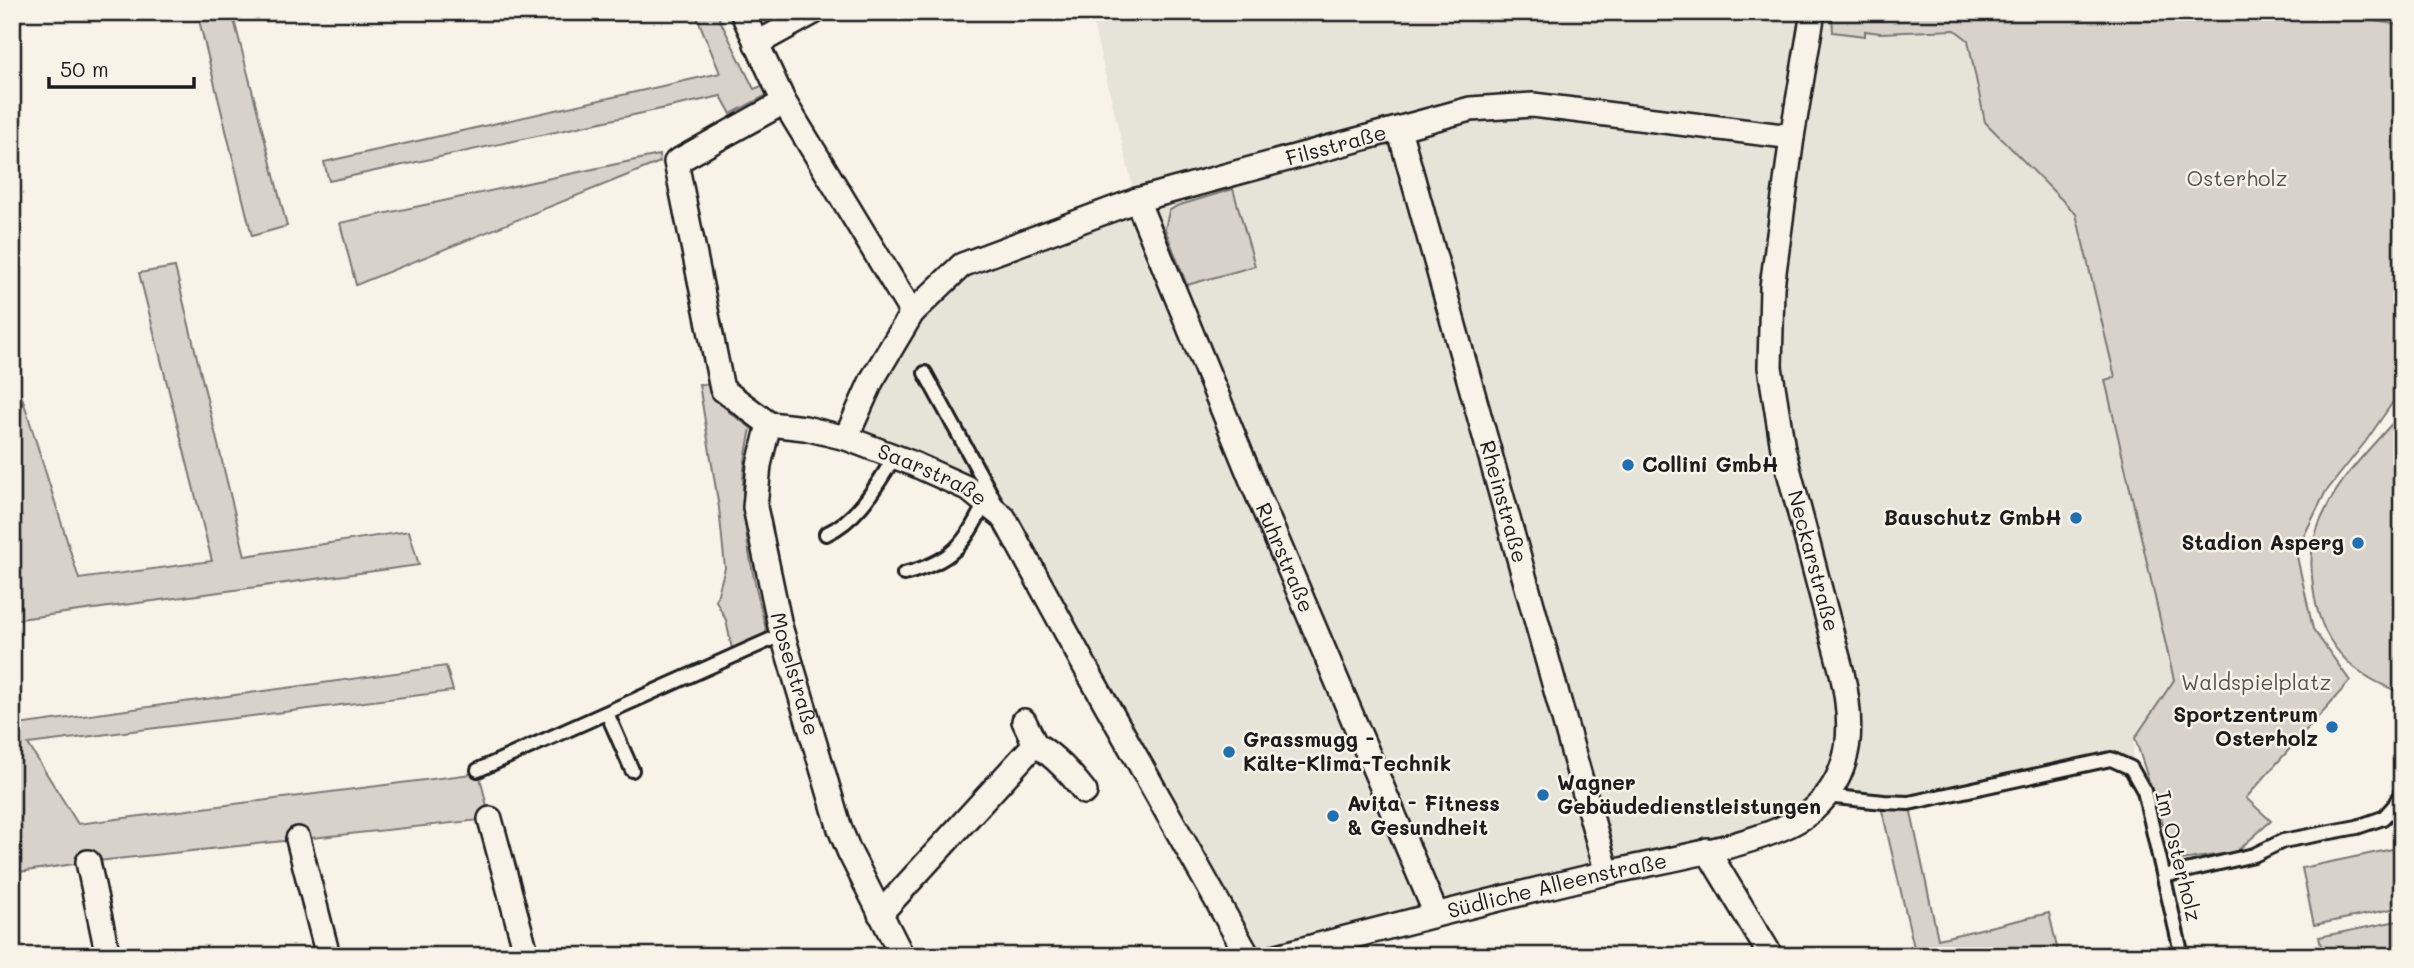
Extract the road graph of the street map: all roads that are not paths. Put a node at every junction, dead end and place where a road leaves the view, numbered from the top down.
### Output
1 (742, 12) edge
2 (814, 12) edge
3 (1813, 12) edge
4 (756, 44) junction
5 (784, 102) junction
6 (1399, 130) junction
7 (1792, 137) junction
8 (1137, 200) junction
9 (912, 313) junction
10 (925, 373) dead end
11 (769, 424) junction
12 (846, 438) junction
13 (895, 456) junction
14 (985, 503) junction
15 (1004, 518) junction
16 (826, 534) dead end
17 (904, 574) dead end
18 (783, 634) junction
19 (607, 713) junction
20 (1024, 721) dead end
21 (1035, 744) junction
22 (478, 770) dead end
23 (632, 770) dead end
24 (1085, 792) dead end
25 (2401, 793) edge
26 (1825, 796) junction
27 (490, 819) dead end
28 (298, 839) dead end
29 (1707, 850) junction
30 (88, 862) dead end
31 (1607, 873) junction
32 (2164, 876) junction
33 (880, 914) junction
34 (1436, 914) junction
35 (108, 956) edge
36 (328, 956) edge
37 (527, 956) edge
38 (902, 956) edge
39 (1248, 956) edge
40 (1278, 956) edge
41 (1771, 956) edge
42 (2182, 956) edge

1 - 4 street
2 - 4 street
3 - 7 street, Neckarstraße
4 - 5 street
5 - 9 street
5 - 11 street
6 - 7 street, Filsstraße
6 - 8 street, Filsstraße
6 - 31 street, Rheinstraße
7 - 26 street, Neckarstraße
8 - 9 street, Filsstraße
8 - 34 street, Ruhrstraße
9 - 12 street, Filsstraße
10 - 15 lane
11 - 12 street, Saarstraße
11 - 18 street, Moselstraße
12 - 13 street, Saarstraße
13 - 14 street, Saarstraße
13 - 16 lane
14 - 15 street, Saarstraße
14 - 17 lane
15 - 39 street, Saarstraße
18 - 19 lane
18 - 33 street, Moselstraße
19 - 22 lane
19 - 23 lane
20 - 21 street
21 - 24 street
21 - 33 street
25 - 32 lane
26 - 29 street, Südliche Alleenstraße
26 - 32 lane, Im Osterholz
27 - 37 street
28 - 36 street
29 - 31 street, Südliche Alleenstraße
29 - 41 street
30 - 35 street
31 - 34 street, Südliche Alleenstraße
32 - 42 lane, Im Osterholz
33 - 38 street, Moselstraße
34 - 40 street, Südliche Alleenstraße

